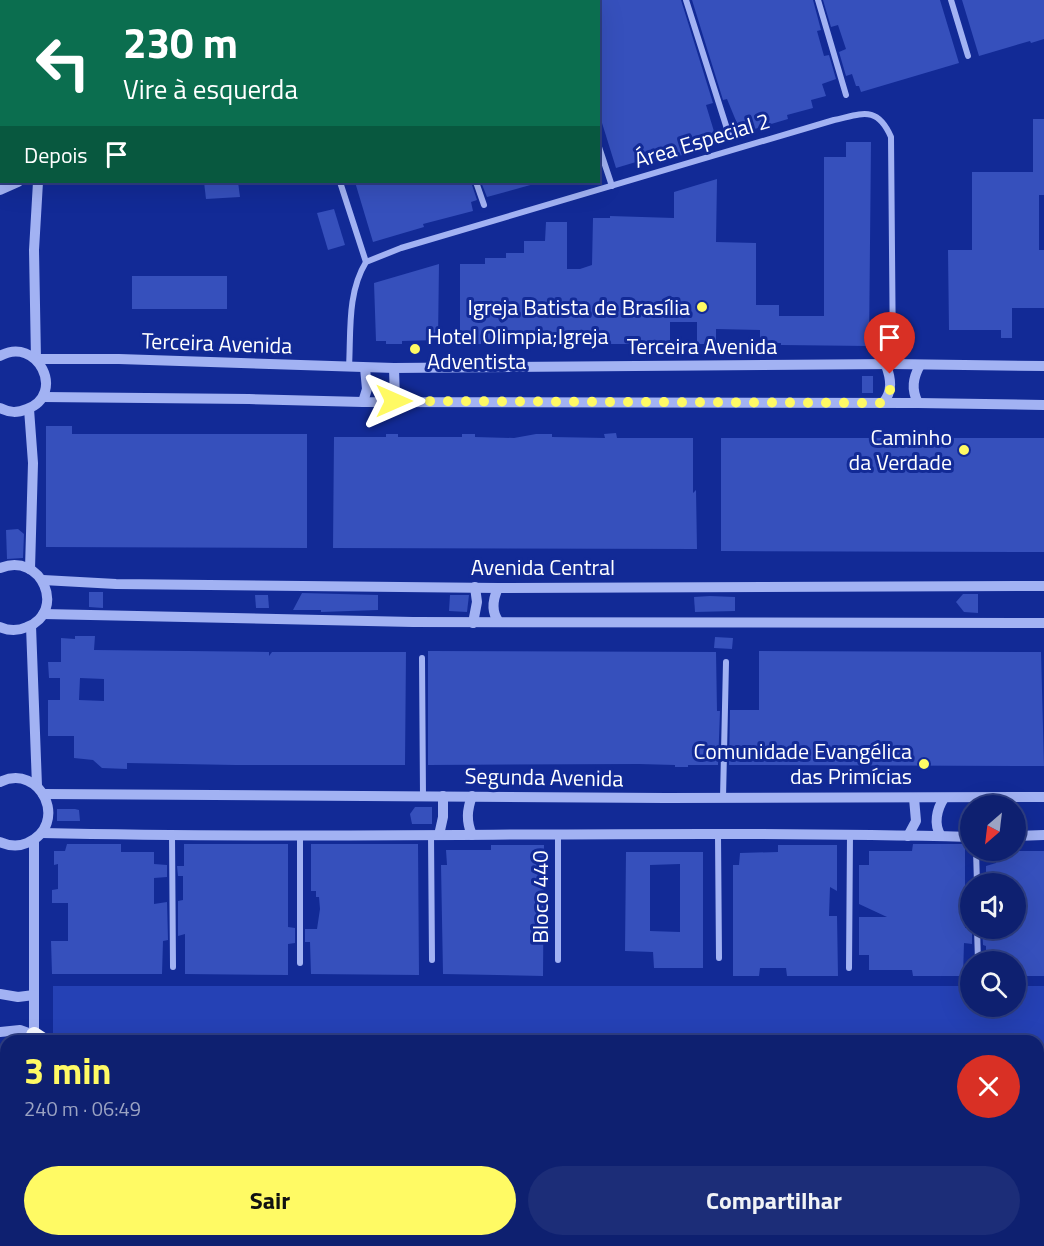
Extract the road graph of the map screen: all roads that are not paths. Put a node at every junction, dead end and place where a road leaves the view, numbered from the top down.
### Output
1 (686, 0) edge
2 (818, 0) edge
3 (951, 0) edge
4 (968, 56) dead end
5 (846, 94) dead end
6 (729, 135) dead end
7 (600, 150) edge
8 (14, 183) edge
9 (38, 183) edge
10 (340, 183) edge
11 (476, 183) edge
12 (612, 186) junction
13 (0, 190) edge
14 (483, 205) dead end
15 (366, 262) junction
16 (0, 356) edge
17 (36, 359) junction
18 (890, 364) junction
19 (920, 365) junction
20 (1044, 366) edge
21 (349, 367) junction
22 (365, 368) junction
23 (394, 368) junction
24 (43, 397) junction
25 (394, 401) junction
26 (363, 402) junction
27 (883, 403) junction
28 (918, 403) junction
29 (1044, 405) edge
30 (0, 408) edge
31 (29, 409) junction
32 (0, 568) edge
33 (30, 568) junction
34 (43, 580) junction
35 (1044, 585) edge
36 (475, 587) junction
37 (498, 588) junction
38 (43, 614) junction
39 (499, 622) junction
40 (473, 623) junction
41 (1044, 623) edge
42 (31, 626) junction
43 (0, 627) edge
44 (422, 658) dead end
45 (726, 662) dead end
46 (0, 782) edge
47 (40, 790) junction
48 (423, 796) junction
49 (443, 796) junction
50 (472, 796) junction
51 (1044, 797) edge
52 (723, 798) junction
53 (914, 798) junction
54 (944, 798) junction
55 (558, 834) junction
56 (435, 835) junction
57 (472, 835) junction
58 (718, 835) junction
59 (850, 835) junction
60 (1044, 835) edge
61 (172, 836) junction
62 (300, 836) junction
63 (908, 836) junction
64 (941, 836) junction
65 (1026, 836) edge
66 (38, 837) junction
67 (960, 837) edge
68 (0, 842) edge
69 (719, 958) dead end
70 (432, 960) dead end
71 (558, 960) dead end
72 (300, 963) dead end
73 (173, 967) dead end
74 (849, 968) dead end
75 (0, 994) edge
76 (34, 995) junction
77 (0, 1032) edge
78 (29, 1035) edge
79 (37, 1035) edge

1 - 6 street
2 - 5 street
3 - 4 street
7 - 12 street
8 - 13 street
9 - 17 street
10 - 15 street
11 - 14 street
12 - 15 street, Área Especial 2
12 - 18 street, Área Especial 2
15 - 21 street
16 - 17 street, Terceira Avenida
17 - 21 street, Terceira Avenida
17 - 24 street
18 - 19 street, Terceira Avenida
18 - 23 street, Terceira Avenida
18 - 27 street
19 - 20 street, Terceira Avenida
19 - 28 street
21 - 22 street, Terceira Avenida
22 - 23 street, Terceira Avenida
22 - 26 street
23 - 25 street
24 - 26 street
24 - 31 street
25 - 26 street
25 - 27 street
27 - 28 street
28 - 29 street
30 - 31 street
31 - 33 street
32 - 33 street
33 - 34 street
34 - 36 street, Avenida Central
34 - 38 street
35 - 37 street, Avenida Central
36 - 37 street, Avenida Central
36 - 40 street
37 - 39 street
38 - 40 street
38 - 42 street
39 - 40 street
39 - 41 street
42 - 43 street
42 - 47 street
44 - 48 street
45 - 52 street
46 - 47 street, Segunda Avenida
47 - 48 street, Segunda Avenida
47 - 66 street
48 - 49 street, Segunda Avenida
49 - 50 street, Segunda Avenida
49 - 56 street
50 - 52 street, Segunda Avenida
50 - 57 street
51 - 54 street, Segunda Avenida
52 - 53 street, Segunda Avenida
53 - 54 street, Segunda Avenida
53 - 63 street
54 - 64 street
55 - 57 street
55 - 58 street
55 - 71 street, Bloco 440
56 - 57 street
56 - 62 street
56 - 70 street
58 - 59 street
58 - 69 street
59 - 63 street
59 - 74 street
60 - 65 street
61 - 62 street
61 - 66 street
61 - 73 street
62 - 72 street
63 - 64 street
64 - 67 street
66 - 68 street
66 - 76 street
75 - 76 street
76 - 79 street
77 - 78 street

